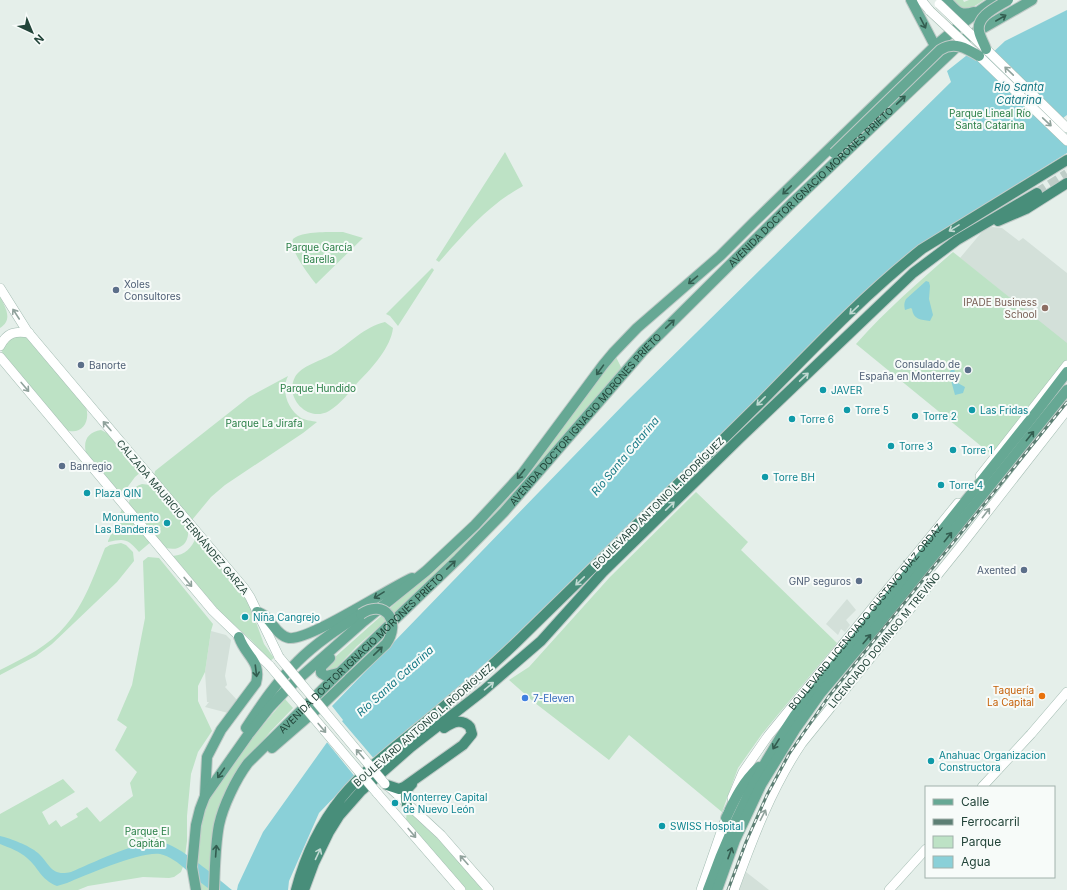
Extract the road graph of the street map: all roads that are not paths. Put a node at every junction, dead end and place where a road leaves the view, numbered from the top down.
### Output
1 (911, 0) edge
2 (921, 0) edge
3 (996, 0) edge
4 (1008, 0) edge
5 (1032, 0) edge
6 (940, 1) edge
7 (976, 12) junction
8 (935, 46) junction
9 (982, 53) junction
10 (1067, 128) edge
11 (1067, 141) edge
12 (1067, 160) edge
13 (1067, 166) edge
14 (1067, 183) edge
15 (1037, 193) tunnel mouth
16 (791, 204) junction
17 (988, 208) junction
18 (975, 229) junction
19 (0, 288) edge
20 (30, 333) junction
21 (0, 346) edge
22 (0, 357) edge
23 (1067, 365) edge
24 (1067, 372) edge
25 (1067, 390) edge
26 (1067, 410) edge
27 (426, 571) junction
28 (257, 612) junction
29 (363, 617) junction
30 (270, 621) junction
31 (239, 637) junction
32 (339, 672) junction
33 (1067, 692) edge
34 (1067, 701) edge
35 (467, 703) junction
36 (411, 747) junction
37 (232, 758) junction
38 (766, 760) junction
39 (239, 776) junction
40 (386, 785) junction
41 (983, 786) edge
42 (990, 786) edge
43 (205, 796) junction
44 (407, 805) junction
45 (726, 818) junction
46 (925, 850) edge
47 (925, 858) edge
48 (196, 890) edge
49 (214, 890) edge
50 (296, 890) edge
51 (304, 890) edge
52 (461, 890) edge
53 (489, 890) edge
54 (701, 890) edge
55 (708, 890) edge
56 (717, 890) edge
57 (734, 890) edge
58 (889, 890) edge
59 (896, 890) edge

1 -> 8 main road
2 - 9 main road, bridge
3 - 7 main road, AVENIDA DOCTOR IGNACIO MORONES PRIETO
4 - 9 main road, bridge
16 -> 5 main road, AVENIDA DOCTOR IGNACIO MORONES PRIETO
6 - 7 main road
6 - 9 main road, bridge
7 - 8 main road, AVENIDA DOCTOR IGNACIO MORONES PRIETO
8 -> 27 main road, AVENIDA DOCTOR IGNACIO MORONES PRIETO
10 -> 9 main road
9 -> 11 main road
9 - 16 main road, bridge
12 - 17 highway, BOULEVARD ANTONIO L. RODRÍGUEZ
13 - 17 highway
14 - 18 highway
15 - 18 highway, BOULEVARD ANTONIO L. RODRÍGUEZ
32 -> 16 main road, AVENIDA DOCTOR IGNACIO MORONES PRIETO
17 -> 50 highway, BOULEVARD ANTONIO L. RODRÍGUEZ
35 -> 18 highway, BOULEVARD ANTONIO L. RODRÍGUEZ
20 -> 19 main road, CALZADA MAURICIO FERNÁNDEZ GARZA
20 - 21 main road
28 -> 20 main road, CALZADA MAURICIO FERNÁNDEZ GARZA
22 -> 31 main road
23 - 45 main road, BOULEVARD LICENCIADO GUSTAVO DÍAZ ORDAZ
24 -> 38 main road, BOULEVARD LICENCIADO GUSTAVO DÍAZ ORDAZ
56 -> 25 main road, BOULEVARD LICENCIADO GUSTAVO DÍAZ ORDAZ
57 -> 26 main road, LICENCIADO DOMINGO M TREVIÑO
27 - 29 main road, AVENIDA DOCTOR IGNACIO MORONES PRIETO
27 -> 30 main road
28 - 30 main road
40 -> 28 main road, CALZADA MAURICIO FERNÁNDEZ GARZA, bridge
29 - 30 main road
29 - 32 main road
29 - 37 main road, AVENIDA DOCTOR IGNACIO MORONES PRIETO
29 - 37 main road
39 -> 29 main road, bridge
31 -> 43 main road
31 -> 52 main road, bridge
32 - 39 main road, AVENIDA DOCTOR IGNACIO MORONES PRIETO
33 - 41 main road
34 - 42 main road
35 - 36 highway, BOULEVARD ANTONIO L. RODRÍGUEZ
35 - 44 highway
36 - 40 highway
51 -> 36 highway, BOULEVARD ANTONIO L. RODRÍGUEZ
37 -> 43 main road, AVENIDA DOCTOR IGNACIO MORONES PRIETO
38 - 45 main road
38 - 55 main road, BOULEVARD LICENCIADO GUSTAVO DÍAZ ORDAZ
49 -> 39 main road, AVENIDA DOCTOR IGNACIO MORONES PRIETO
40 - 44 main road, CALZADA MAURICIO FERNÁNDEZ GARZA
43 - 48 main road, AVENIDA DOCTOR IGNACIO MORONES PRIETO
53 -> 44 main road, CALZADA MAURICIO FERNÁNDEZ GARZA
45 - 54 main road, BOULEVARD LICENCIADO GUSTAVO DÍAZ ORDAZ
46 - 58 main road
47 - 59 main road

